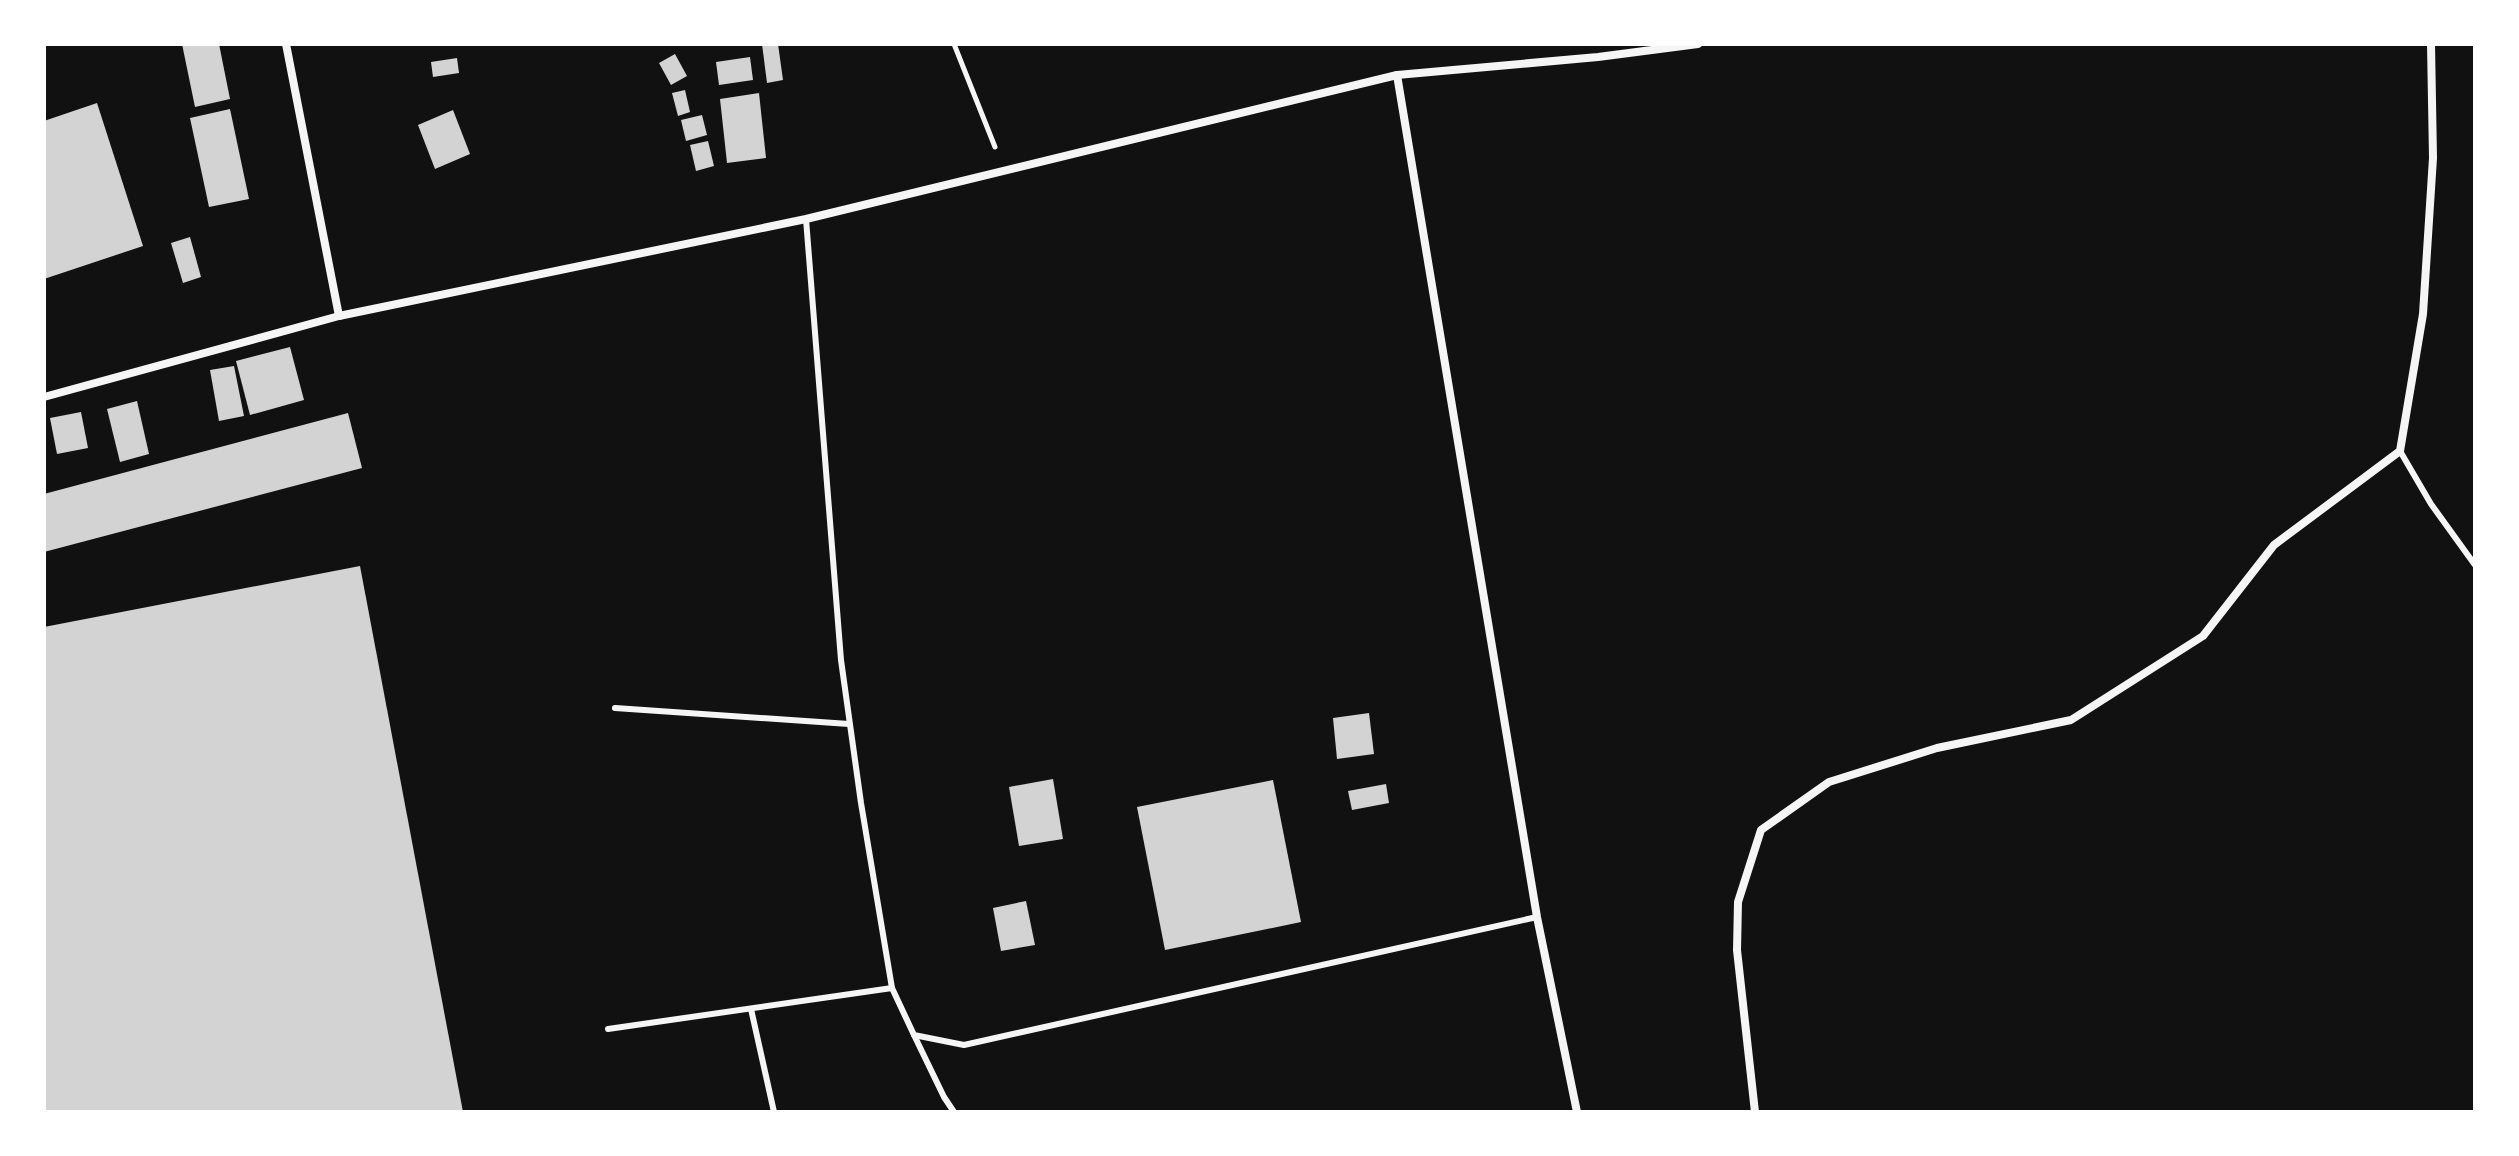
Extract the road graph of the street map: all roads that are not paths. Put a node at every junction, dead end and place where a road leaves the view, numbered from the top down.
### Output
1 (286, 44) edge
2 (1698, 44) edge
3 (2431, 44) edge
4 (1397, 75) junction
5 (806, 219) junction
6 (339, 316) junction
7 (44, 397) edge
8 (2400, 451) junction
9 (2475, 565) edge
10 (615, 708) dead end
11 (849, 724) junction
12 (1537, 917) junction
13 (892, 988) junction
14 (751, 1009) junction
15 (608, 1029) dead end
16 (914, 1035) junction
17 (774, 1112) edge
18 (954, 1112) edge
19 (1577, 1112) edge
20 (1755, 1112) edge

1 - 6 street
2 - 4 street
3 - 8 street
4 - 5 street
4 - 12 street
5 - 6 street
5 - 11 lane
6 - 7 street
8 - 9 lane
8 - 20 street
10 - 11 lane
11 - 13 lane
12 - 16 lane
12 - 19 street
13 - 14 lane
13 - 16 lane
14 - 15 lane
14 - 17 lane
16 - 18 lane

